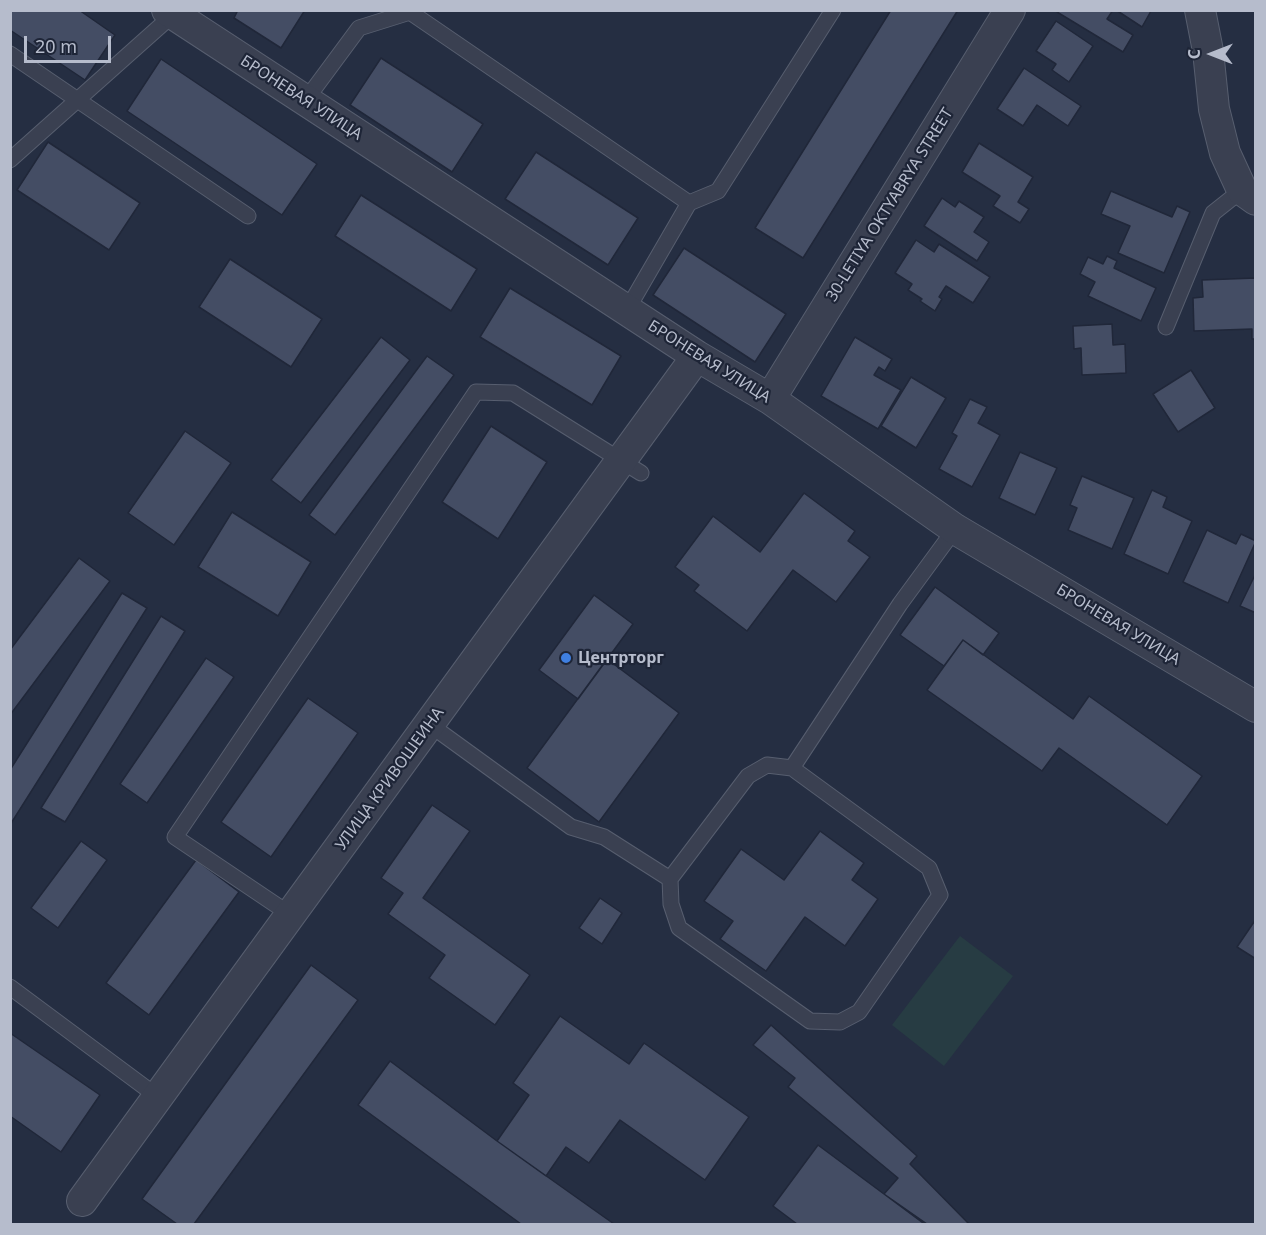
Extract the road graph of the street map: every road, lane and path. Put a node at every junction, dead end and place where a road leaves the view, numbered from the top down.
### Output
1 (833, 10) edge
2 (1010, 10) edge
3 (1200, 10) edge
4 (409, 11) edge
5 (173, 12) edge
6 (10, 54) edge
7 (79, 99) junction
8 (305, 100) junction
9 (10, 160) edge
10 (1249, 195) edge
11 (689, 203) junction
12 (248, 216) dead end
13 (627, 310) junction
14 (1166, 327) dead end
15 (697, 356) junction
16 (770, 399) junction
17 (631, 467) junction
18 (955, 529) junction
19 (1256, 707) edge
20 (429, 724) junction
21 (792, 768) junction
22 (670, 879) junction
23 (291, 915) junction
24 (10, 987) edge
25 (158, 1097) junction
26 (82, 1201) dead end

1 - 11 lane
2 - 16 street, 30-LETIYA OKTYABRYA STREET
3 - 10 street
4 - 8 lane
4 - 11 lane
5 - 7 lane
5 - 8 street, БРОНЕВАЯ УЛИЦА
6 - 7 lane
7 - 9 lane
7 - 12 lane
8 - 13 street, БРОНЕВАЯ УЛИЦА
10 - 14 lane
11 - 13 lane
13 - 15 street, БРОНЕВАЯ УЛИЦА
15 - 16 street, БРОНЕВАЯ УЛИЦА
15 - 17 street, УЛИЦА КРИВОШЕИНА
16 - 18 street, БРОНЕВАЯ УЛИЦА
17 - 20 street, УЛИЦА КРИВОШЕИНА
17 - 23 lane
18 - 19 street, БРОНЕВАЯ УЛИЦА
18 - 21 lane
20 - 22 lane
20 - 23 street, УЛИЦА КРИВОШЕИНА
21 - 22 lane
21 - 22 lane
23 - 25 street, УЛИЦА КРИВОШЕИНА
24 - 25 lane
25 - 26 street, УЛИЦА КРИВОШЕИНА

